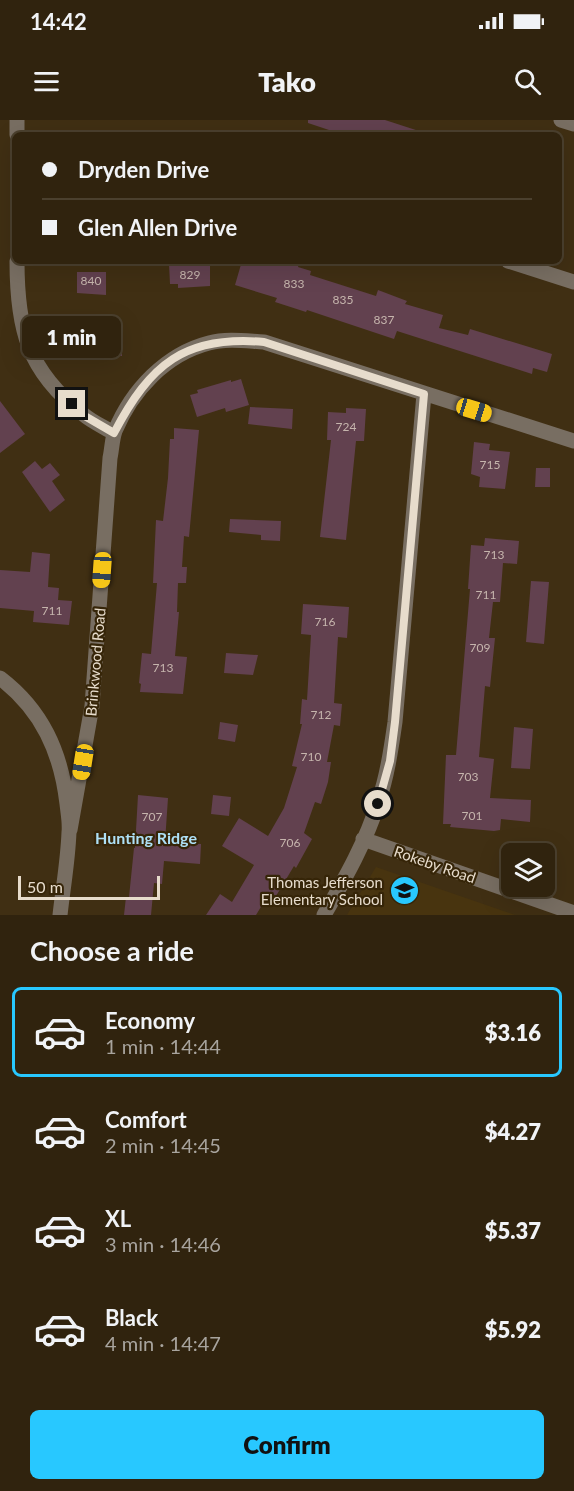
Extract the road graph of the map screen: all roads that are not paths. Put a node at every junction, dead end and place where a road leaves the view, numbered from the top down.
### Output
1 (561, 120) edge
2 (574, 124) edge
3 (17, 264) edge
4 (517, 264) edge
5 (574, 282) edge
6 (424, 394) junction
7 (114, 433) junction
8 (574, 441) edge
9 (0, 678) edge
10 (69, 830) junction
11 (363, 839) junction
12 (574, 913) edge
13 (60, 915) edge
14 (324, 915) edge

1 - 2 street
3 - 7 street
4 - 5 street
6 - 7 street, Brinkwood Road
6 - 8 street, Brinkwood Road
6 - 11 street
7 - 10 street, Brinkwood Road
9 - 10 street
10 - 13 street
11 - 12 street, Rokeby Road
11 - 14 street

